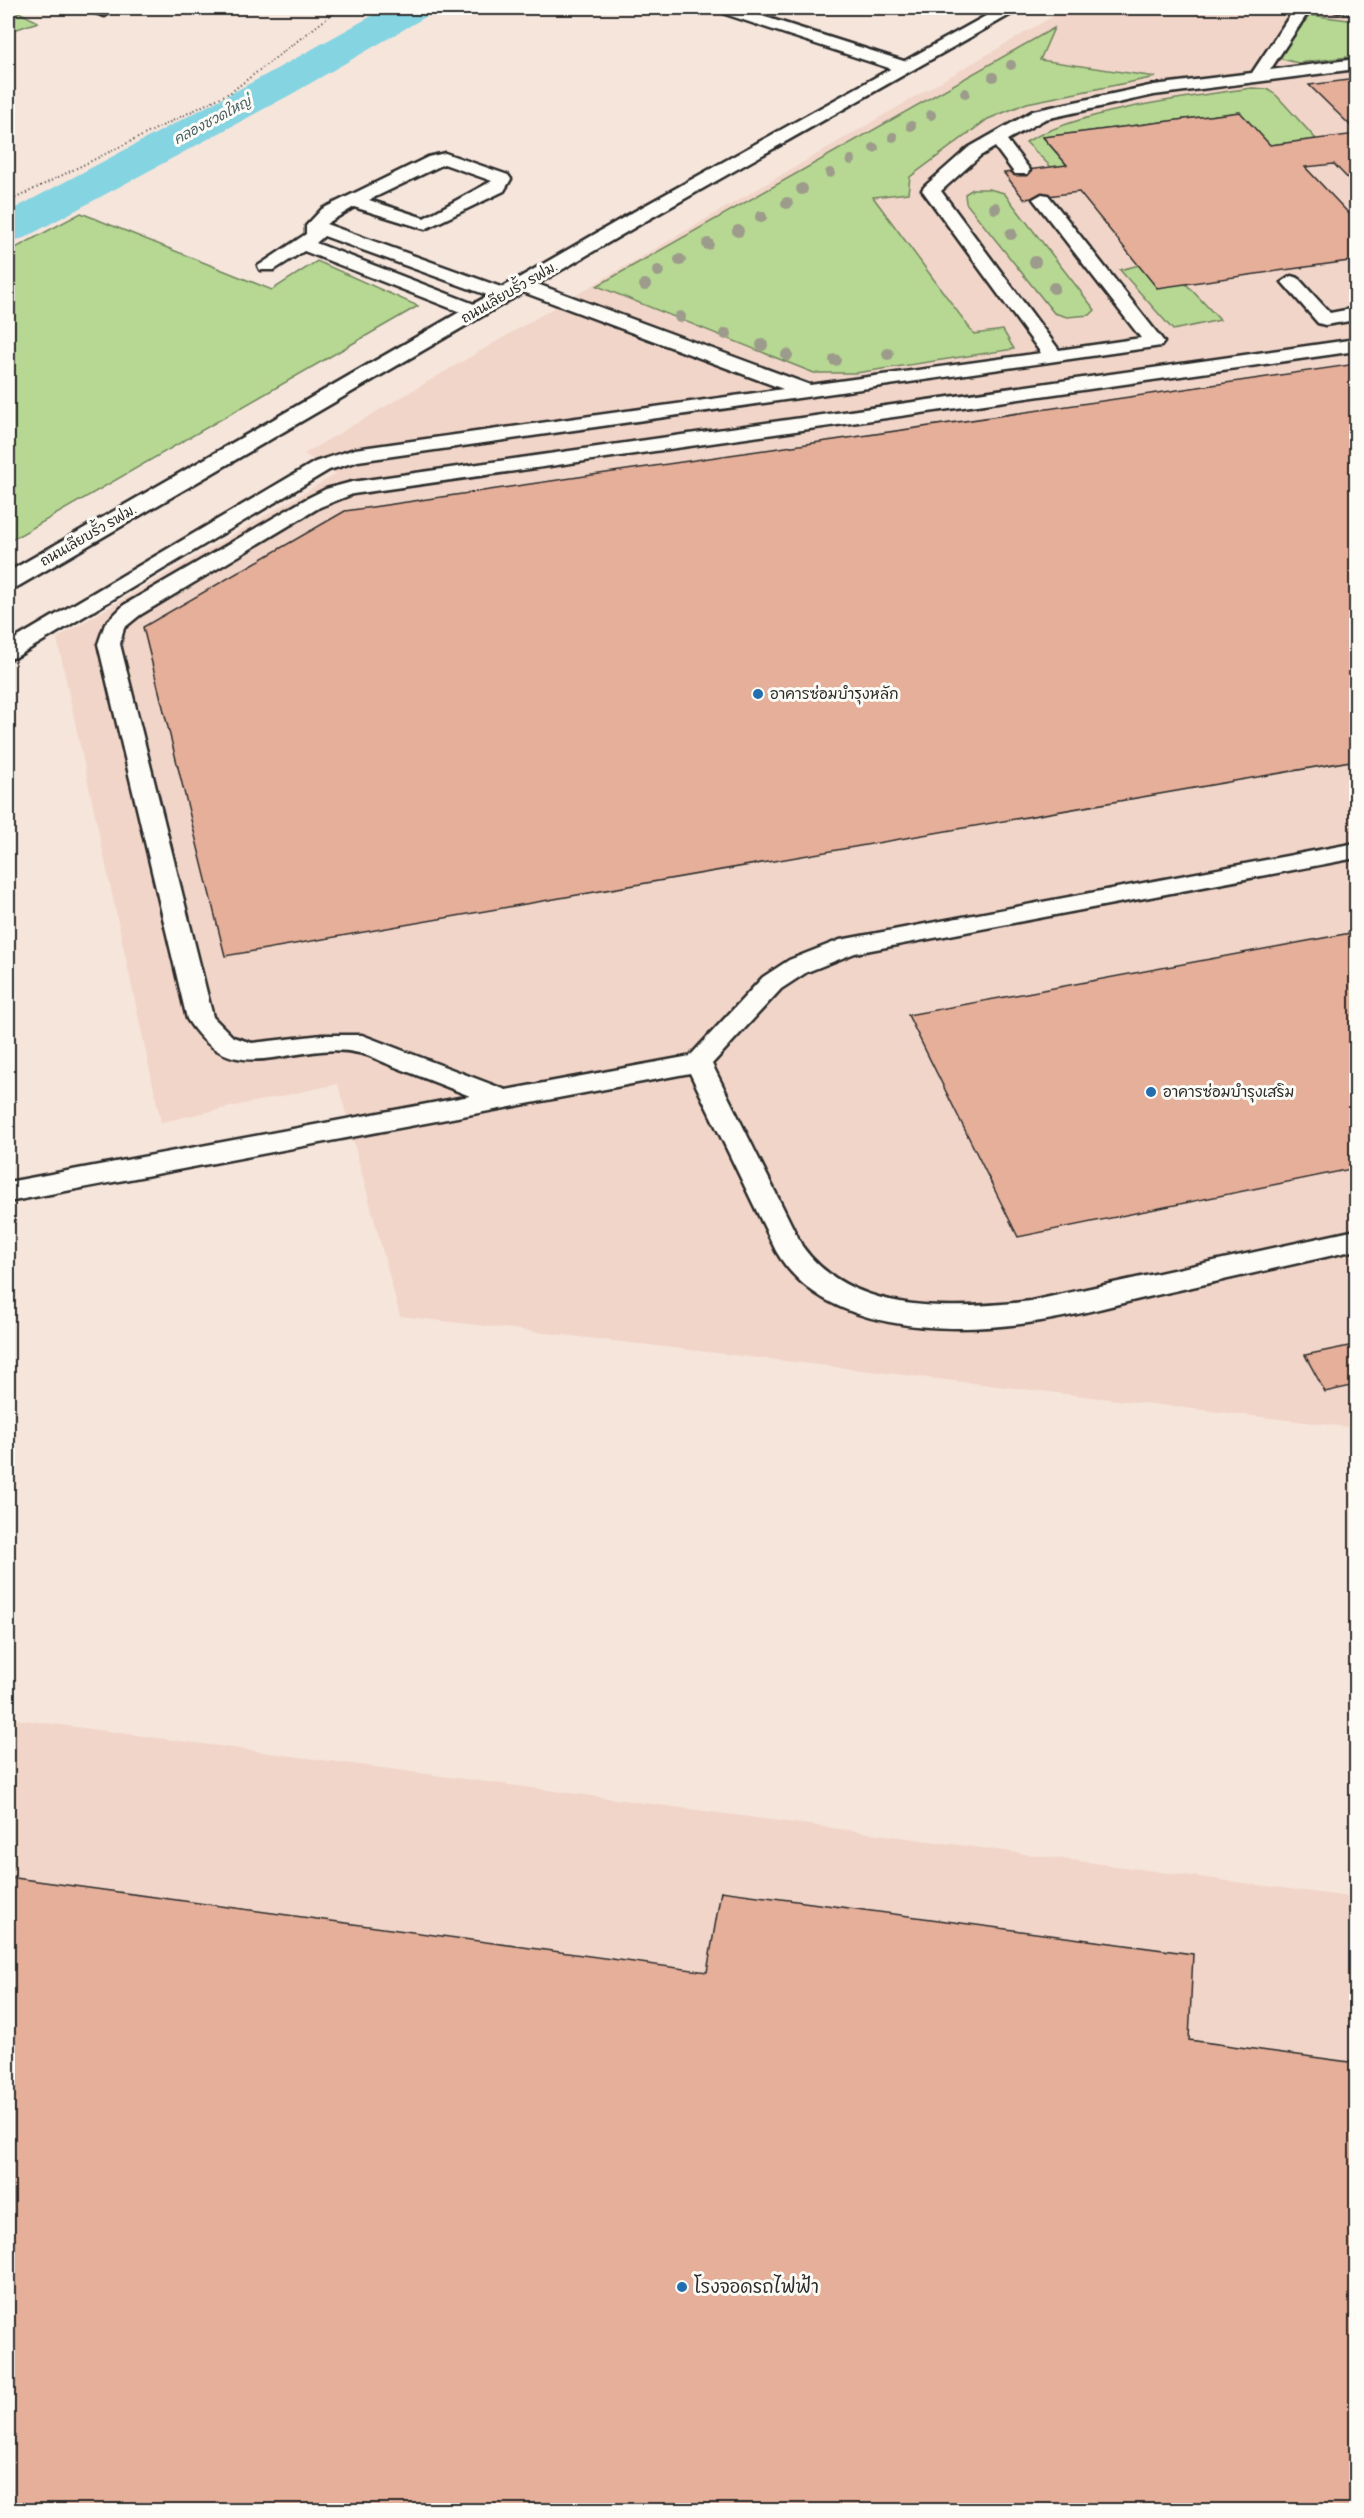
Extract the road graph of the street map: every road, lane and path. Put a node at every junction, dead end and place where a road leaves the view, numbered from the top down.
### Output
1 (348, 8) edge
2 (1013, 8) edge
3 (1303, 8) edge
4 (1341, 8) edge
5 (1356, 10) edge
6 (731, 11) dead end
7 (1356, 64) edge
8 (907, 68) junction
9 (1257, 77) junction
10 (997, 139) junction
11 (1021, 170) dead end
12 (1042, 199) dead end
13 (354, 201) junction
14 (8, 202) edge
15 (315, 226) junction
16 (305, 245) junction
17 (267, 266) dead end
18 (1291, 282) dead end
19 (513, 290) junction
20 (475, 311) junction
21 (1356, 315) edge
22 (1356, 345) edge
23 (1054, 357) junction
24 (810, 392) junction
25 (8, 582) edge
26 (8, 652) edge
27 (1356, 850) edge
28 (698, 1063) junction
29 (503, 1099) junction
30 (8, 1192) edge
31 (1356, 1240) edge

1 - 14 path
2 - 8 street, ถนนเลียบรั้ว รฟม.
3 - 9 lane
4 - 5 lane
6 - 8 lane
7 - 9 lane
8 - 19 street, ถนนเลียบรั้ว รฟม.
9 - 10 lane
10 - 11 lane
10 - 23 lane
12 - 23 lane
13 - 13 lane
13 - 15 lane
15 - 16 lane
15 - 19 lane
16 - 17 lane
16 - 20 lane
18 - 21 lane
19 - 20 street, ถนนเลียบรั้ว รฟม.
19 - 24 lane
20 - 25 street, ถนนเลียบรั้ว รฟม.
22 - 29 lane
23 - 24 lane
24 - 26 lane
27 - 28 lane
28 - 29 lane
28 - 31 lane
29 - 30 lane

